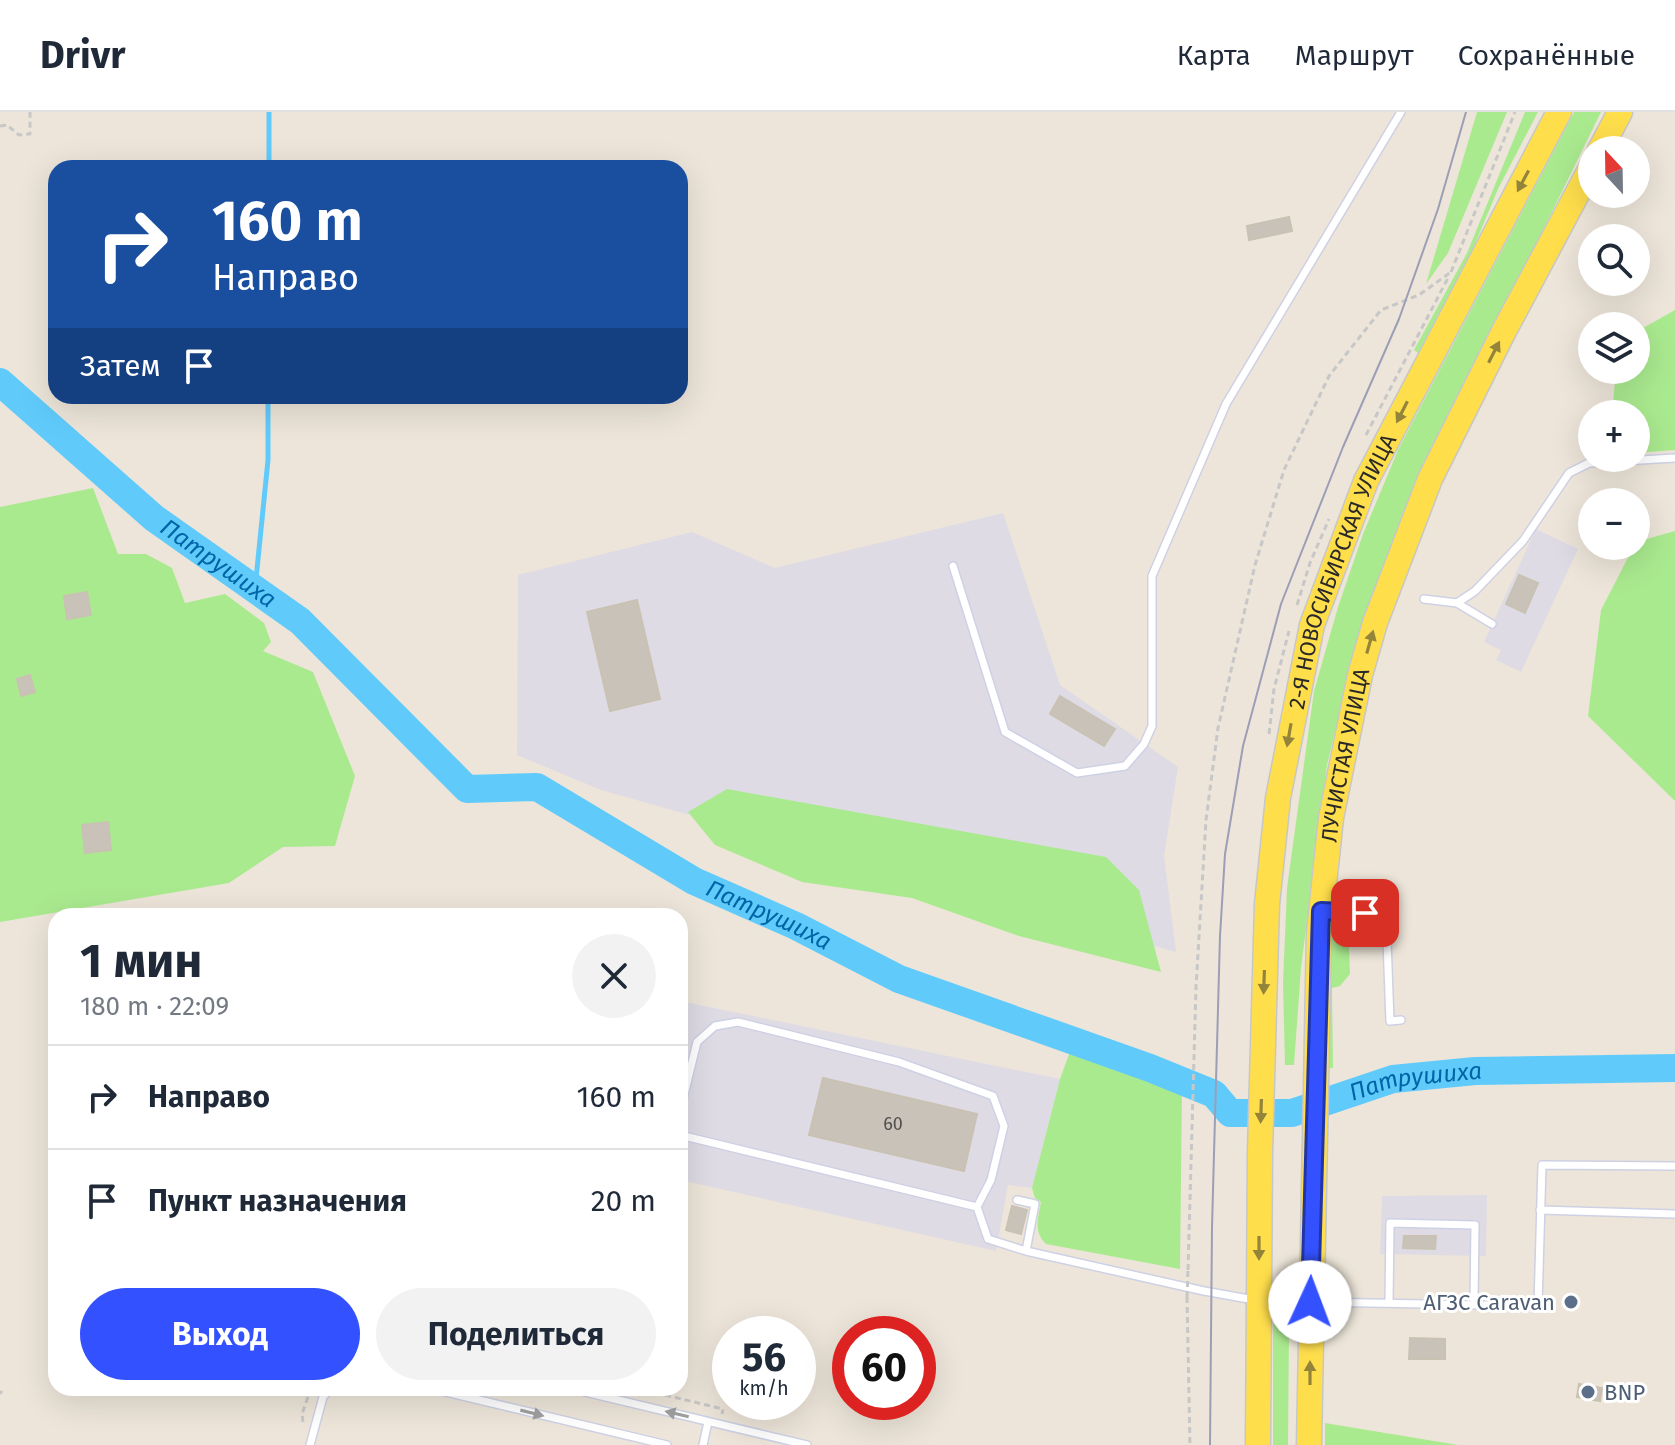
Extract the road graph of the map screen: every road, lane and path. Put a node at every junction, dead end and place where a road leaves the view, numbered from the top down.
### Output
1 (30, 112) edge
2 (1401, 112) edge
3 (1559, 112) edge
4 (1620, 112) edge
5 (0, 126) edge
6 (1607, 136) edge
7 (1578, 192) edge
8 (1451, 272) dead end
9 (1675, 458) edge
10 (953, 566) dead end
11 (1424, 599) dead end
12 (1457, 603) junction
13 (1492, 624) dead end
14 (1321, 911) junction
15 (1401, 1020) dead end
16 (688, 1079) edge
17 (688, 1137) edge
18 (1675, 1166) edge
19 (1017, 1200) dead end
20 (977, 1207) junction
21 (1540, 1210) junction
22 (1675, 1214) edge
23 (1026, 1251) junction
24 (1260, 1301) junction
25 (1310, 1302) junction
26 (1389, 1303) junction
27 (1474, 1304) junction
28 (324, 1396) edge
29 (462, 1396) edge
30 (601, 1396) edge
31 (669, 1396) edge
32 (712, 1406) edge
33 (708, 1422) junction
34 (310, 1445) edge
35 (667, 1445) edge
36 (703, 1445) edge
37 (807, 1445) edge
38 (1190, 1445) edge
39 (1258, 1445) edge
40 (1309, 1445) edge

1 - 5 path
2 - 10 lane
3 -> 24 main road, 2-Я НОВОСИБИРСКАЯ УЛИЦА
4 - 6 main road
14 -> 7 main road, ЛУЧИСТАЯ УЛИЦА
8 - 38 path, bridge
9 - 12 lane
11 - 12 lane
12 - 13 lane
14 - 15 lane
14 - 25 main road, ЛУЧИСТАЯ УЛИЦА
16 - 20 lane
17 - 20 lane
18 - 21 lane
19 - 23 lane
20 - 23 lane
21 - 22 lane
21 - 27 lane
23 - 24 lane
24 - 25 lane
24 - 39 main road
25 - 26 lane
40 -> 25 main road, ЛУЧИСТАЯ УЛИЦА
26 - 27 lane
26 - 27 lane
28 - 34 lane
29 -> 35 lane
33 -> 30 lane
31 - 32 path
33 - 36 lane
33 - 37 lane

